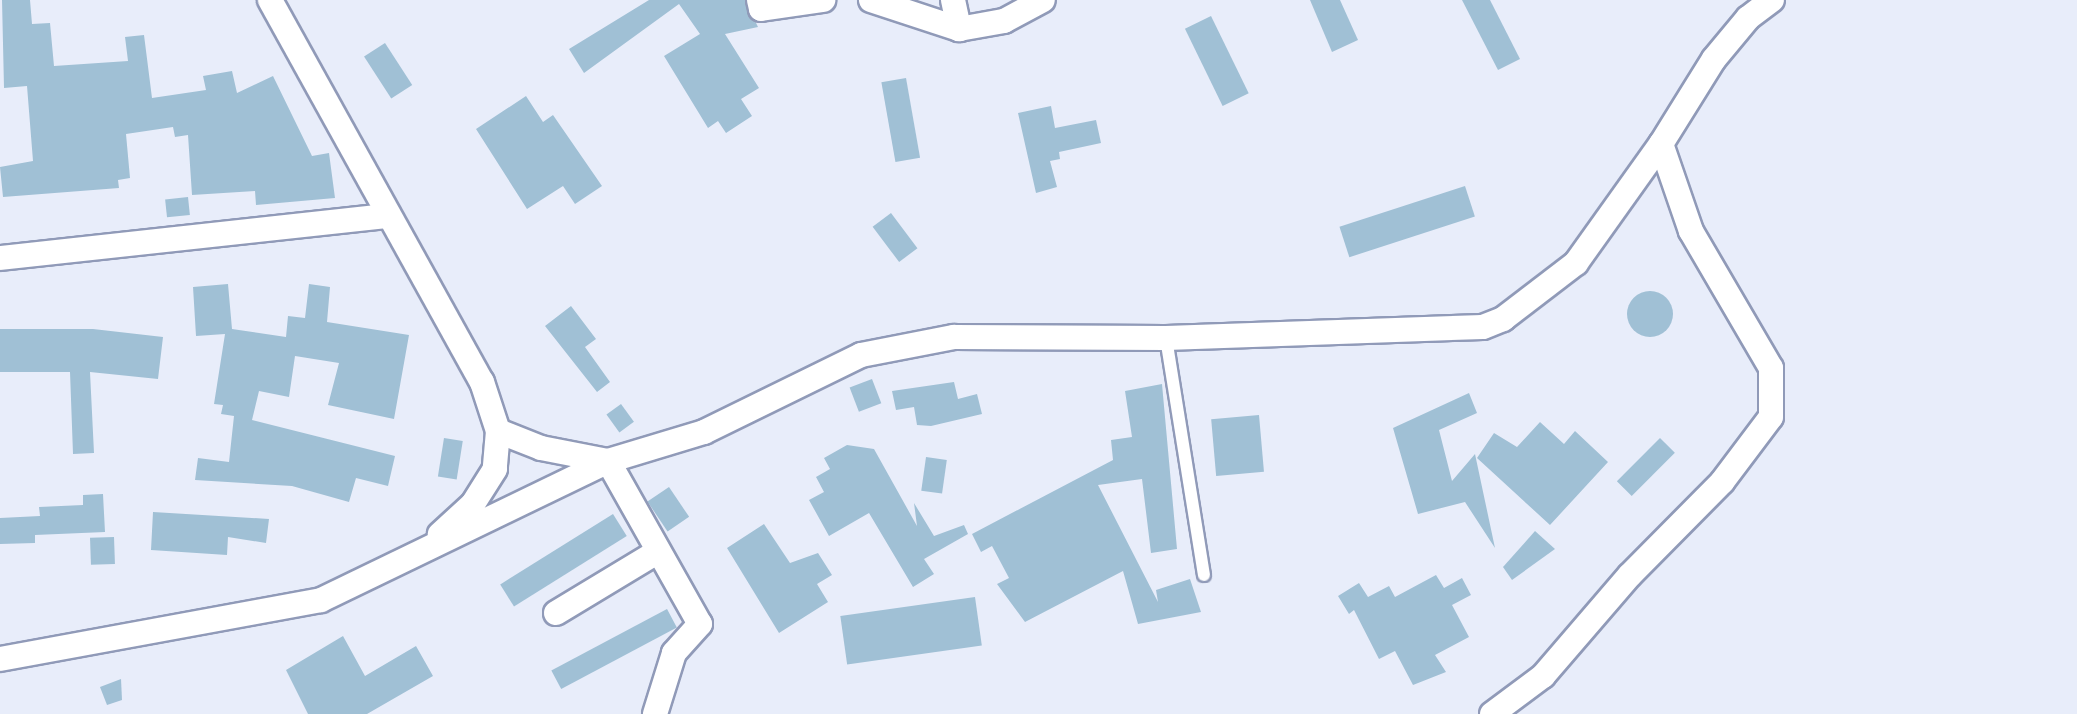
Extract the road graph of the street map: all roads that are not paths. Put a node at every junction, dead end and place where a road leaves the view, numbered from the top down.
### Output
1 (270, 0) edge
2 (759, 0) edge
3 (823, 0) edge
4 (871, 0) edge
5 (953, 0) edge
6 (1043, 0) edge
7 (1772, 0) edge
8 (959, 29) junction
9 (1661, 144) junction
10 (386, 216) junction
11 (0, 258) edge
12 (1166, 338) junction
13 (498, 432) junction
14 (608, 461) junction
15 (657, 552) junction
16 (421, 553) junction
17 (1204, 575) dead end
18 (556, 613) dead end
19 (0, 658) edge
20 (655, 714) edge
21 (1492, 714) edge

1 - 10 street
2 - 3 street
4 - 8 street
5 - 8 street
6 - 8 street
7 - 9 street
9 - 12 street
9 - 21 street
10 - 11 street
10 - 13 street
12 - 14 street
12 - 17 lane
13 - 14 street
13 - 16 street
14 - 15 street
14 - 16 street
15 - 18 street
15 - 20 street
16 - 19 street

